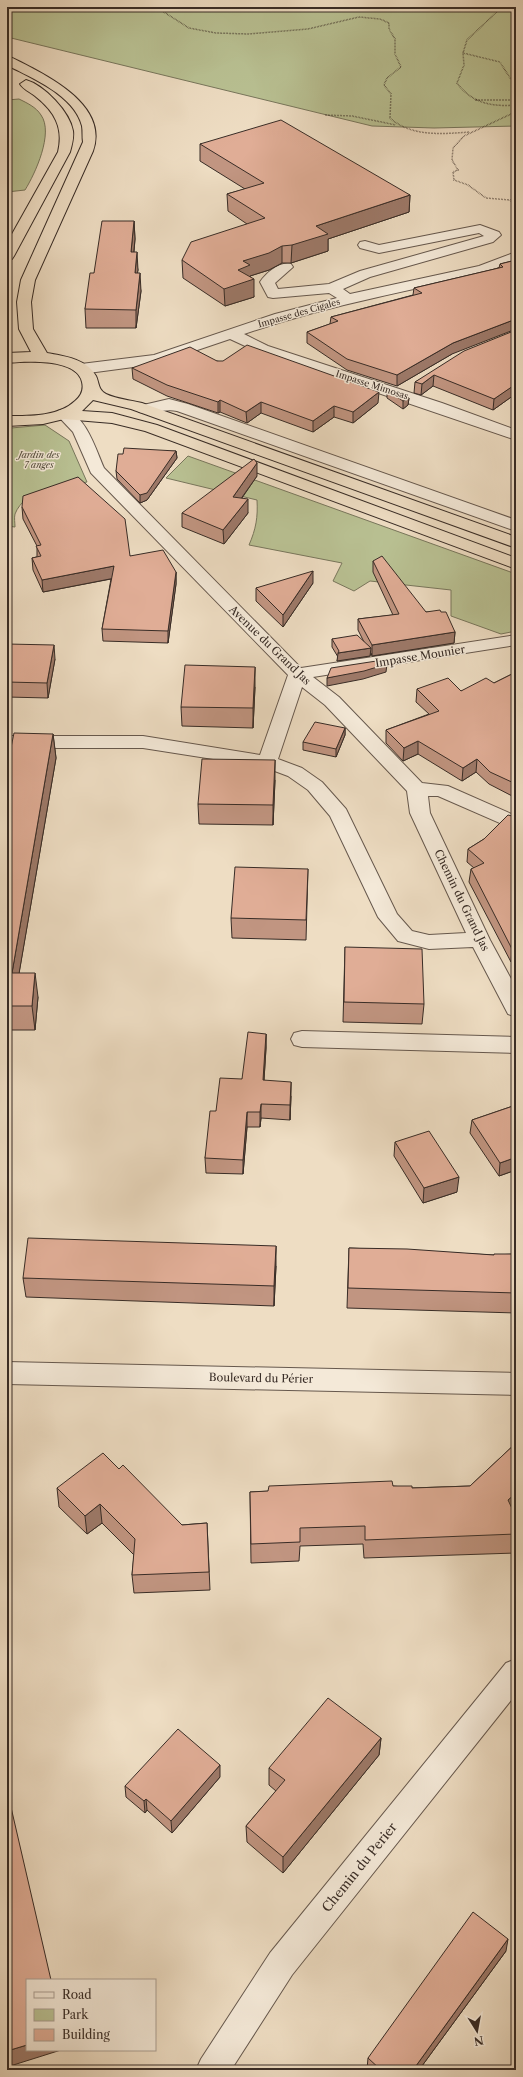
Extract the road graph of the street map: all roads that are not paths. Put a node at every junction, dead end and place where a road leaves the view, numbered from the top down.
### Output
1 (7, 60) edge
2 (7, 74) edge
3 (365, 246) dead end
4 (7, 256) edge
5 (516, 256) edge
6 (286, 267) dead end
7 (332, 288) junction
8 (348, 299) junction
9 (230, 333) junction
10 (41, 356) junction
11 (7, 358) edge
12 (81, 369) junction
13 (418, 382) edge
14 (91, 387) junction
15 (398, 394) junction
16 (145, 409) junction
17 (64, 414) junction
18 (7, 420) edge
19 (516, 435) edge
20 (516, 526) edge
21 (516, 543) edge
22 (516, 564) edge
23 (516, 640) edge
24 (296, 674) junction
25 (7, 742) edge
26 (267, 762) junction
27 (417, 789) junction
28 (516, 824) edge
29 (480, 940) junction
30 (516, 1009) edge
31 (302, 1039) dead end
32 (516, 1045) edge
33 (7, 1373) edge
34 (516, 1384) edge
35 (516, 1672) edge
36 (212, 2070) edge

1 - 10 highway
2 - 4 highway
3 - 7 street
5 - 8 street, Impasse des Cigales
6 - 7 street
7 - 8 street
8 - 9 street, Impasse des Cigales
9 - 12 street, Impasse des Cigales
9 - 15 street, Impasse Mimosas
10 - 11 highway
10 - 12 highway
12 - 14 highway
13 - 15 street
14 - 16 highway
14 - 17 highway
15 - 19 street, Impasse Mimosas
16 - 20 street
16 - 21 highway
17 - 18 highway
17 - 22 highway
17 - 24 street, Avenue du Grand Jas
23 - 24 street, Impasse Mounier
24 - 26 street
24 - 27 street, Avenue du Grand Jas
25 - 26 street
26 - 29 street
27 - 28 street
27 - 29 street, Chemin du Grand Jas
29 - 30 street, Chemin du Grand Jas
31 - 32 street
33 - 34 street, Boulevard du Périer
35 - 36 street, Chemin du Perier

